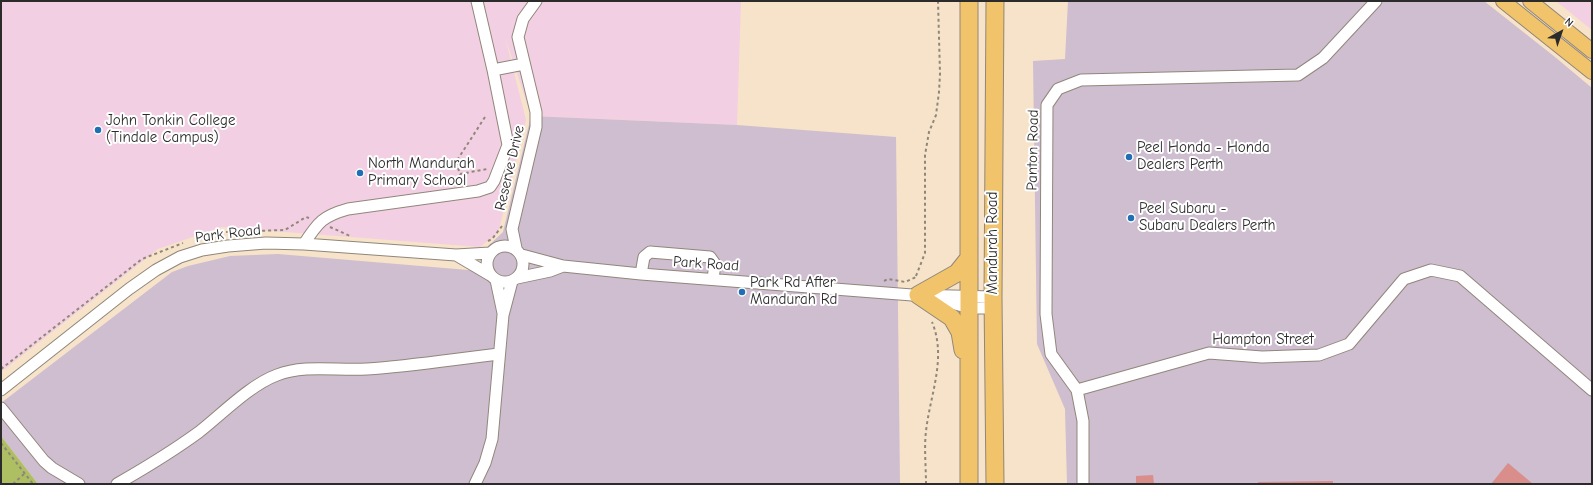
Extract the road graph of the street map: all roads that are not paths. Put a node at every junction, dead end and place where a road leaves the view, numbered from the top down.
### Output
1 (477, 1) edge
2 (536, 1) edge
3 (969, 1) edge
4 (995, 1) edge
5 (1376, 1) edge
6 (1503, 1) edge
7 (1530, 1) edge
8 (1592, 51) edge
9 (524, 64) junction
10 (494, 70) junction
11 (1592, 72) edge
12 (512, 229) junction
13 (304, 244) junction
14 (493, 250) junction
15 (519, 252) junction
16 (456, 255) junction
17 (969, 258) junction
18 (563, 266) junction
19 (641, 274) junction
20 (493, 277) junction
21 (514, 279) junction
22 (713, 279) junction
23 (915, 295) junction
24 (970, 302) junction
25 (993, 302) junction
26 (503, 315) junction
27 (499, 354) junction
28 (969, 385) junction
29 (1, 390) edge
30 (1077, 390) junction
31 (1592, 390) edge
32 (1, 408) edge
33 (79, 484) edge
34 (117, 484) edge
35 (475, 484) edge
36 (969, 484) edge
37 (995, 484) edge
38 (1083, 484) edge

1 - 10 street
2 - 9 street, Reserve Drive
3 - 17 highway, Mandurah Road
4 - 25 highway, Mandurah Road
5 - 30 street, Panton Road
6 - 11 main road
7 - 8 main road
9 - 10 street
9 - 12 street, Reserve Drive
10 - 13 street
12 - 14 street, Reserve Drive
12 - 15 street, Reserve Drive
13 - 16 street, Park Road
13 - 29 street, Park Road
14 - 15 street
14 - 16 street, Park Road
14 - 20 street
15 - 18 street, Park Road
15 - 21 street
16 - 20 street, Park Road
17 - 23 highway
17 - 24 highway, Mandurah Road
18 - 19 street, Park Road
18 - 21 street, Park Road
19 - 22 street, Park Road
19 - 22 street
20 - 21 street
20 - 26 street
21 - 26 street
22 - 23 street, Park Road
23 - 24 street, Park Road
23 - 28 highway
24 - 25 street, Park Road
24 - 28 highway, Mandurah Road
25 - 37 highway, Mandurah Road
26 - 27 street
27 - 34 street
27 - 35 street
28 - 36 highway, Mandurah Road
30 - 31 street, Hampton Street
30 - 38 street, Panton Road
32 - 33 street

